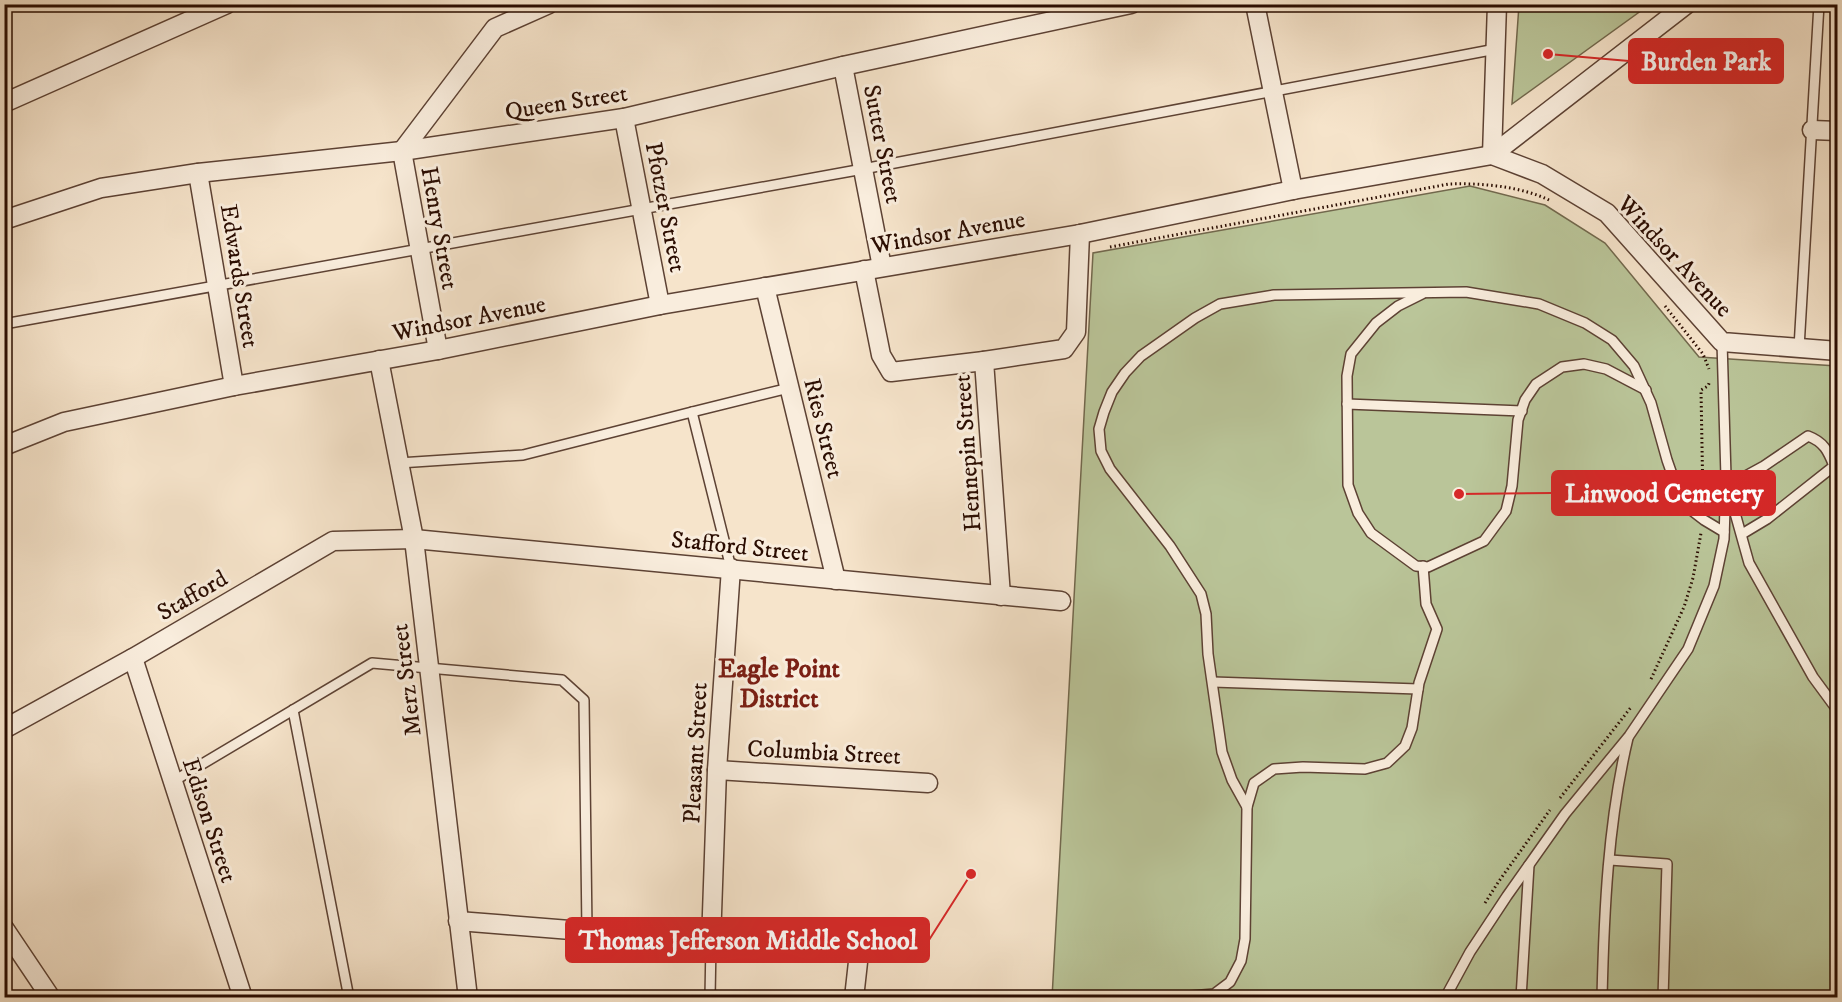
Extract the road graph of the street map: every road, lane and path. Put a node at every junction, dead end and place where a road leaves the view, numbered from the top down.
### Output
1 (227, 4) edge
2 (549, 4) edge
3 (1131, 4) edge
4 (1254, 4) edge
5 (1497, 4) edge
6 (1687, 4) edge
7 (1819, 4) edge
8 (185, 13) edge
9 (1496, 50) junction
10 (843, 66) junction
11 (1273, 92) junction
12 (4, 103) edge
13 (624, 118) junction
14 (1812, 130) junction
15 (1838, 131) edge
16 (402, 151) junction
17 (1492, 155) junction
18 (863, 169) junction
19 (198, 173) junction
20 (1293, 190) junction
21 (642, 208) junction
22 (4, 220) edge
23 (1080, 234) junction
24 (420, 249) junction
25 (882, 267) junction
26 (864, 270) junction
27 (218, 287) junction
28 (765, 287) junction
29 (1427, 292) junction
30 (660, 305) junction
31 (4, 324) edge
32 (1722, 342) junction
33 (1798, 348) junction
34 (438, 350) junction
35 (1838, 351) edge
36 (379, 360) junction
37 (984, 362) junction
38 (234, 386) junction
39 (789, 388) junction
40 (1646, 390) junction
41 (1347, 404) junction
42 (1522, 411) junction
43 (693, 412) junction
44 (4, 446) edge
45 (399, 463) junction
46 (1726, 478) junction
47 (1724, 532) junction
48 (1742, 534) junction
49 (414, 538) junction
50 (1423, 566) junction
51 (730, 568) junction
52 (836, 580) junction
53 (1001, 596) junction
54 (1061, 601) dead end
55 (133, 658) junction
56 (429, 667) junction
57 (1214, 682) junction
58 (1418, 689) junction
59 (293, 710) junction
60 (1838, 711) edge
61 (4, 729) edge
62 (1629, 735) junction
63 (717, 770) junction
64 (171, 782) junction
65 (928, 783) dead end
66 (1247, 807) junction
67 (1610, 860) junction
68 (1530, 864) junction
69 (458, 921) junction
70 (4, 928) edge
71 (586, 931) junction
72 (711, 942) junction
73 (51, 998) edge
74 (243, 998) edge
75 (349, 998) edge
76 (468, 998) edge
77 (710, 998) edge
78 (854, 998) edge
79 (1167, 998) edge
80 (1445, 998) edge
81 (1521, 998) edge
82 (1602, 998) edge
83 (1663, 998) edge

1 - 8 street
2 - 16 street
3 - 10 street, Queen Street
4 - 11 street
5 - 9 street
6 - 17 street
7 - 14 lane
8 - 12 street
9 - 11 lane
9 - 17 street
10 - 13 street, Queen Street
10 - 18 street, Sutter Street
11 - 18 lane
11 - 20 street
13 - 16 street, Queen Street
13 - 21 street, Pfotzer Street
14 - 15 street
14 - 33 lane
16 - 19 street, Queen Street
16 - 24 street, Henry Street
17 - 20 street, Windsor Avenue
17 - 32 street, Windsor Avenue
18 - 21 lane
18 - 25 street, Sutter Street
19 - 22 street, Queen Street
19 - 27 street, Edwards Street
20 - 23 street, Windsor Avenue
21 - 24 lane
21 - 30 street, Pfotzer Street
23 - 25 street, Windsor Avenue
23 - 37 street, Hennepin Street
24 - 27 lane
24 - 34 street, Henry Street
25 - 26 street, Windsor Avenue
26 - 28 street, Windsor Avenue
26 - 37 street
27 - 31 lane
27 - 38 street, Edwards Street
28 - 30 street, Windsor Avenue
28 - 39 street, Ries Street
29 - 40 lane
29 - 41 lane
29 - 57 lane
30 - 34 street, Windsor Avenue
32 - 33 street, Windsor Avenue
32 - 46 lane
33 - 35 street, Windsor Avenue
34 - 36 street, Windsor Avenue
36 - 38 street, Windsor Avenue
36 - 45 street, Merz Street
37 - 53 street, Hennepin Street
38 - 44 street, Windsor Avenue
39 - 43 lane
39 - 52 street, Ries Street
40 - 42 lane
40 - 47 lane
41 - 42 lane
41 - 50 lane
42 - 50 lane
43 - 45 lane
43 - 51 lane
45 - 49 street, Merz Street
46 - 47 lane
46 - 48 lane
46 - 48 lane
47 - 62 lane
48 - 60 lane
49 - 51 street, Stafford Street
49 - 55 street, Stafford
49 - 56 street, Merz Street
50 - 58 lane
51 - 52 street, Stafford Street
51 - 63 street, Pleasant Street
52 - 53 street, Stafford Street
53 - 54 street, Stafford Street
55 - 61 street, Stafford
55 - 64 street, Edison Street
56 - 59 lane
56 - 69 street, Merz Street
56 - 71 lane
57 - 58 lane
57 - 66 lane
58 - 66 lane
59 - 64 lane
59 - 75 lane
62 - 67 lane
62 - 68 lane
63 - 65 street, Columbia Street
63 - 72 street, Pleasant Street
64 - 74 street, Edison Street
66 - 79 lane
67 - 82 lane
67 - 83 lane
68 - 80 lane
68 - 81 lane
69 - 71 street
69 - 76 street, Merz Street
70 - 73 street
71 - 72 street
72 - 77 lane
72 - 78 street

